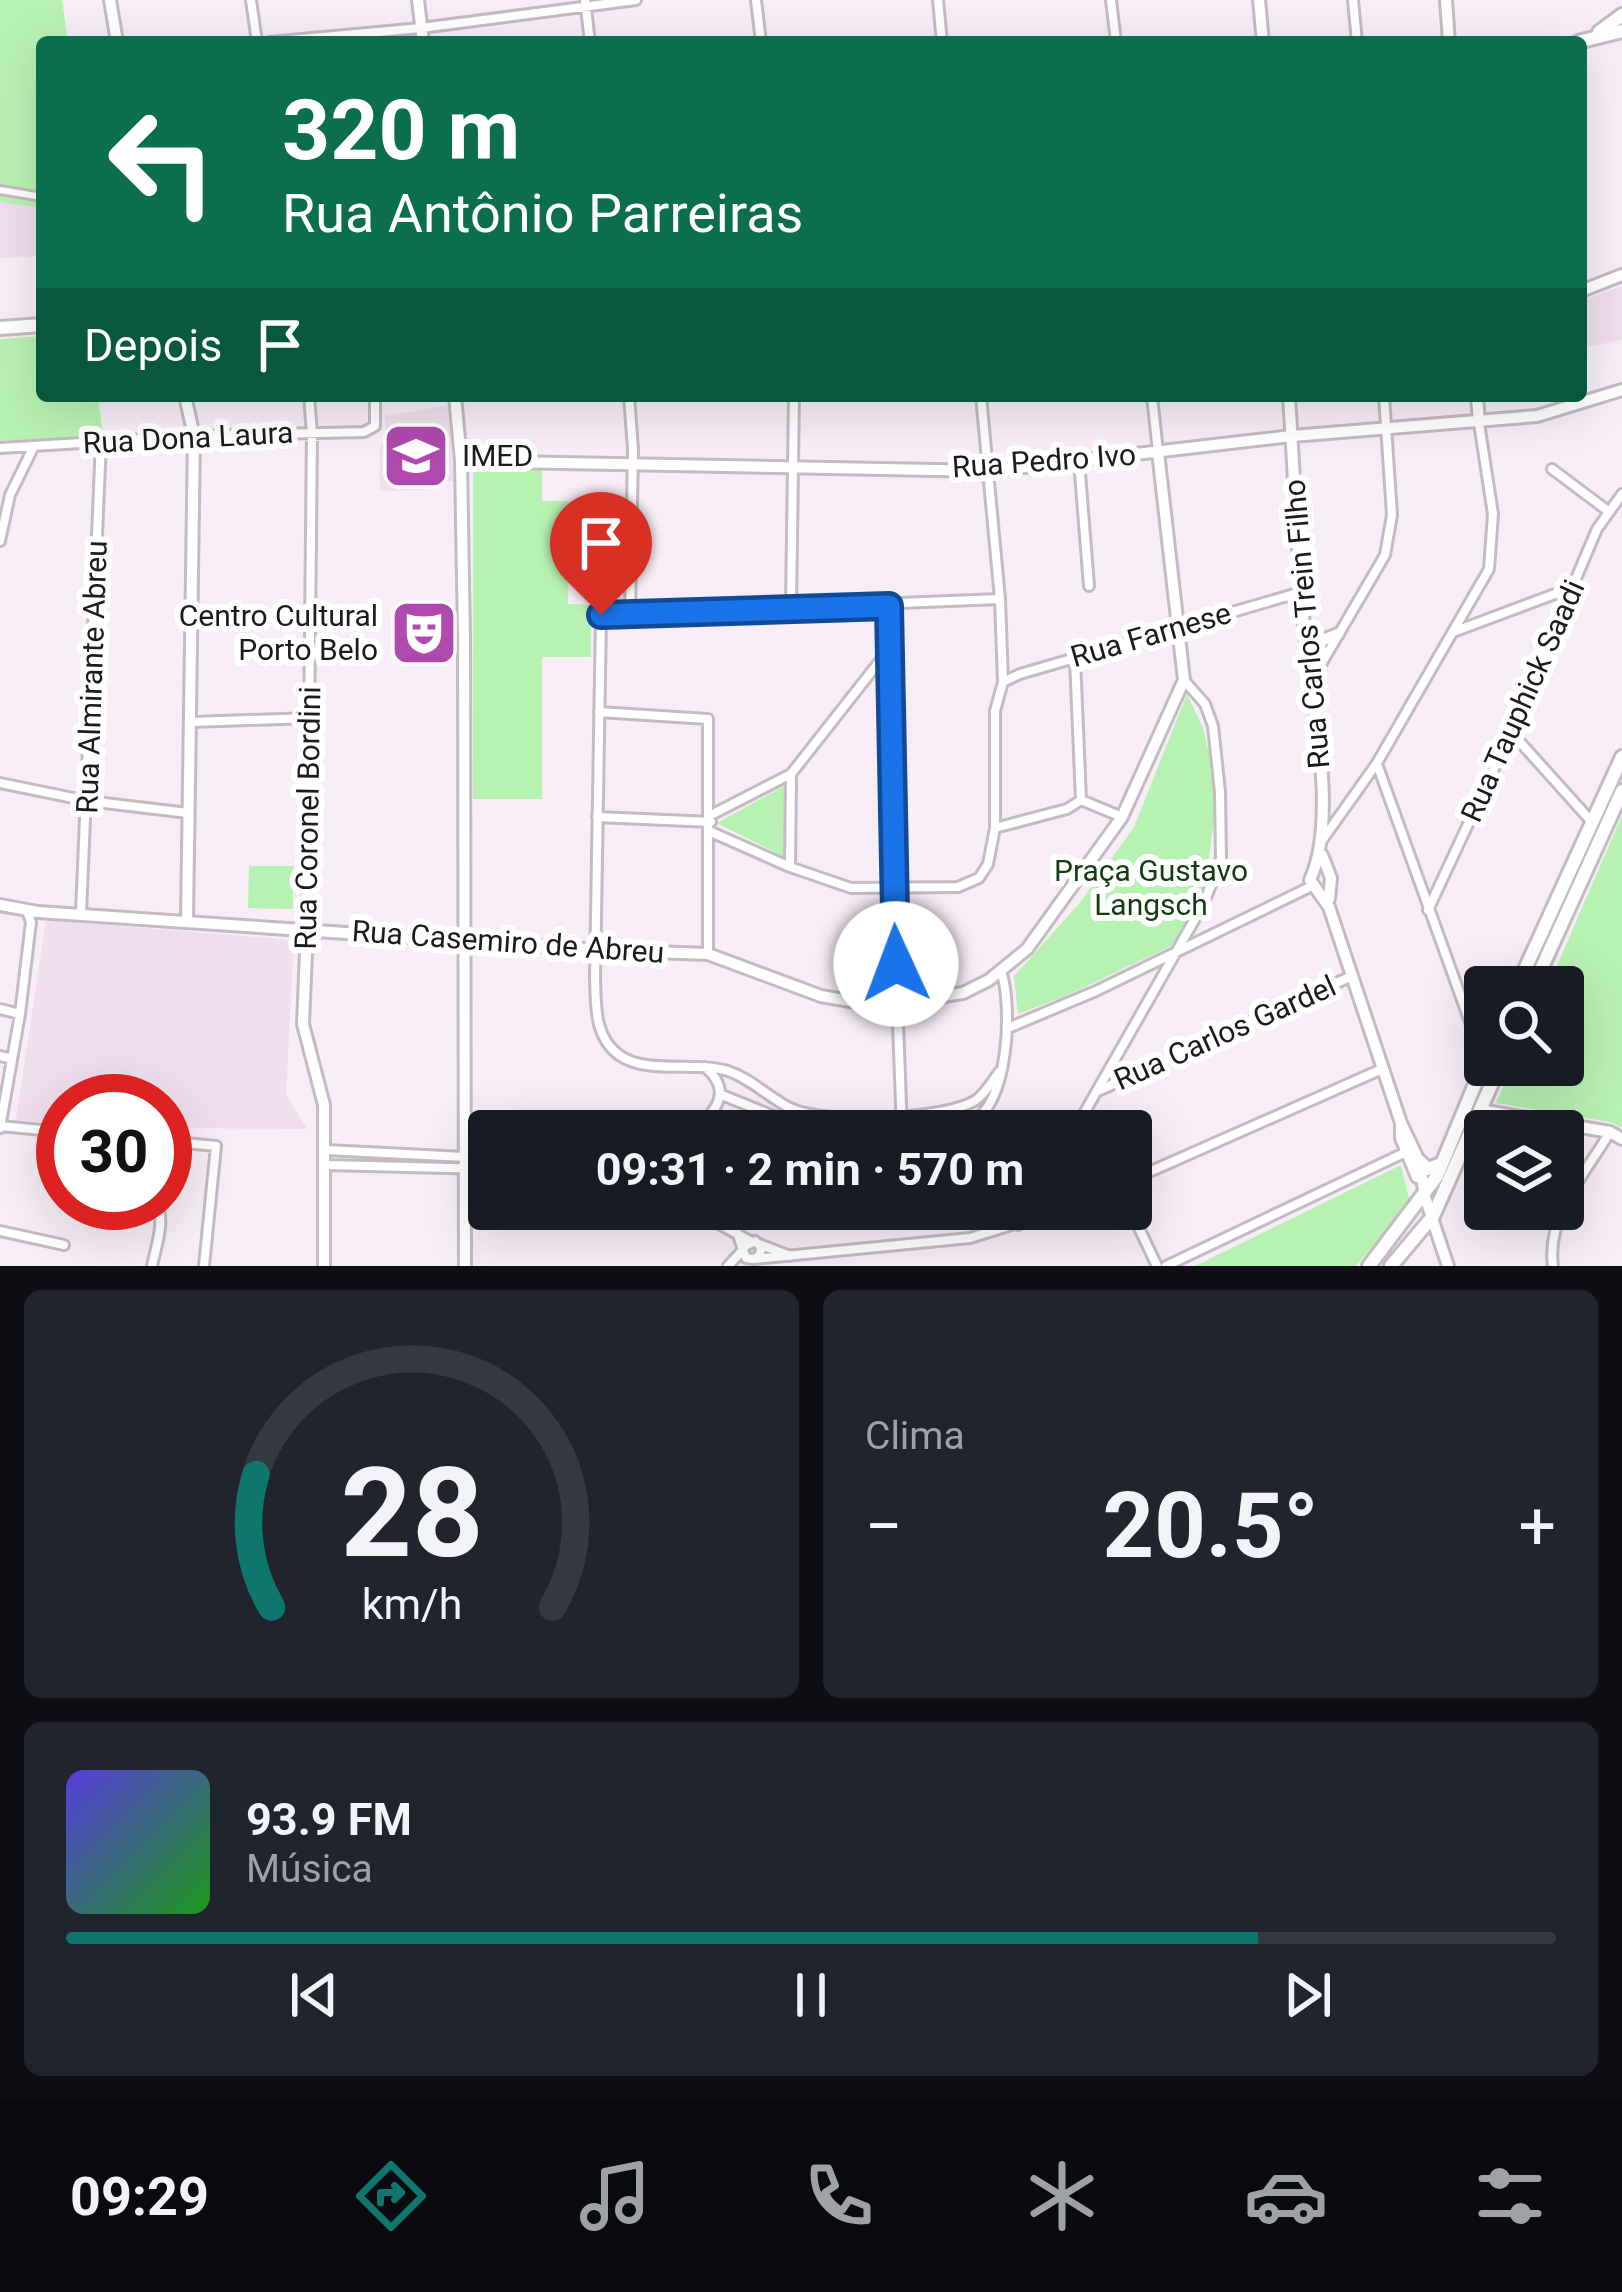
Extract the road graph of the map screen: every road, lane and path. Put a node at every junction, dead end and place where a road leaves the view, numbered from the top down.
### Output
1 (110, 0) edge
2 (251, 0) edge
3 (418, 0) edge
4 (635, 0) edge
5 (756, 0) edge
6 (938, 0) edge
7 (1112, 0) edge
8 (1259, 0) edge
9 (1354, 0) edge
10 (1446, 0) edge
11 (585, 3) edge
12 (1622, 23) edge
13 (422, 35) edge
14 (116, 36) edge
15 (256, 36) edge
16 (589, 36) edge
17 (760, 36) edge
18 (941, 36) edge
19 (1115, 36) edge
20 (1262, 36) edge
21 (1357, 36) edge
22 (1449, 36) edge
23 (1587, 39) edge
24 (0, 190) edge
25 (36, 196) edge
26 (1622, 274) edge
27 (1587, 289) edge
28 (36, 325) edge
29 (0, 328) edge
30 (1622, 390) edge
31 (1587, 401) edge
32 (186, 402) edge
33 (310, 402) edge
34 (375, 402) edge
35 (456, 402) edge
36 (629, 402) edge
37 (794, 402) edge
38 (982, 402) edge
39 (1153, 402) edge
40 (1289, 402) edge
41 (1385, 402) edge
42 (1478, 402) edge
43 (1583, 402) edge
44 (1479, 423) junction
45 (1387, 430) junction
46 (313, 433) junction
47 (194, 436) junction
48 (1292, 436) junction
49 (101, 441) junction
50 (33, 446) junction
51 (0, 448) edge
52 (1158, 452) junction
53 (461, 461) junction
54 (1079, 461) junction
55 (633, 464) junction
56 (796, 467) junction
57 (1552, 470) dead end
58 (989, 471) junction
59 (1622, 494) edge
60 (1608, 511) junction
61 (0, 542) edge
62 (1089, 586) dead end
63 (1573, 588) junction
64 (1301, 592) junction
65 (1000, 599) junction
66 (791, 606) junction
67 (889, 606) junction
68 (630, 613) junction
69 (1178, 627) junction
70 (1304, 630) junction
71 (1454, 632) junction
72 (1338, 634) junction
73 (892, 646) junction
74 (1075, 657) junction
75 (1184, 680) junction
76 (1003, 682) junction
77 (1310, 685) junction
78 (599, 712) junction
79 (310, 718) junction
80 (191, 722) junction
81 (1511, 732) junction
82 (1622, 757) edge
83 (1377, 763) junction
84 (791, 774) junction
85 (0, 782) edge
86 (1622, 791) edge
87 (1081, 800) junction
88 (88, 801) junction
89 (190, 814) junction
90 (1339, 815) junction
91 (597, 817) junction
92 (1122, 817) junction
93 (1592, 822) junction
94 (711, 823) junction
95 (1323, 823) junction
96 (995, 828) junction
97 (1322, 846) junction
98 (790, 867) junction
99 (1319, 880) junction
100 (893, 888) junction
101 (0, 905) edge
102 (1427, 910) junction
103 (81, 913) junction
104 (32, 915) junction
105 (187, 920) junction
106 (307, 929) junction
107 (465, 940) junction
108 (596, 950) junction
109 (1176, 953) junction
110 (709, 954) junction
111 (1527, 966) edge
112 (1543, 966) edge
113 (1001, 969) junction
114 (1352, 976) junction
115 (897, 1003) junction
116 (1464, 1003) edge
117 (0, 1009) edge
118 (20, 1014) junction
119 (1008, 1028) junction
120 (0, 1056) edge
121 (12, 1059) junction
122 (704, 1066) junction
123 (1382, 1070) junction
124 (1000, 1071) junction
125 (1474, 1086) edge
126 (1492, 1086) edge
127 (1098, 1091) junction
128 (722, 1095) junction
129 (1484, 1109) junction
130 (716, 1110) edge
131 (759, 1110) edge
132 (798, 1110) edge
133 (902, 1110) edge
134 (938, 1110) edge
135 (986, 1110) edge
136 (1087, 1110) edge
137 (1401, 1123) junction
138 (0, 1127) edge
139 (36, 1130) edge
140 (1616, 1136) edge
141 (192, 1144) edge
142 (326, 1150) junction
143 (351, 1151) junction
144 (1406, 1152) junction
145 (1419, 1161) junction
146 (1442, 1163) junction
147 (326, 1165) junction
148 (351, 1165) junction
149 (468, 1165) junction
150 (1152, 1171) edge
151 (1425, 1196) junction
152 (1433, 1216) junction
153 (1408, 1218) junction
154 (159, 1230) edge
155 (736, 1230) edge
156 (1001, 1230) edge
157 (1140, 1230) edge
158 (0, 1231) edge
159 (64, 1245) dead end
160 (748, 1246) junction
161 (792, 1256) junction
162 (752, 1260) junction
163 (152, 1266) edge
164 (204, 1266) edge
165 (324, 1266) edge
166 (465, 1266) edge
167 (730, 1266) edge
168 (1157, 1266) edge
169 (1166, 1266) edge
170 (1369, 1266) edge
171 (1391, 1266) edge
172 (1448, 1266) edge
173 (1553, 1266) edge

1 - 14 street
2 - 15 street
3 - 13 street
4 - 11 street
5 - 17 street
6 - 18 street
7 - 19 street
8 - 20 street
9 - 21 street
10 - 22 street
11 - 13 street
11 - 16 street
12 - 23 main road
24 - 25 street
26 - 27 street
28 - 29 main road
30 - 31 street, Rua Pedro Ivo
32 - 47 street
33 - 46 street, Rua Coronel Bordini
34 - 46 street, Rua Dona Laura
35 - 53 street
36 - 55 street
37 - 56 street
38 - 58 street
39 - 52 street
40 - 48 street, Rua Carlos Trein Filho
41 - 45 street
42 - 44 street
43 - 44 street, Rua Pedro Ivo
44 - 45 street, Rua Pedro Ivo
44 - 71 street
45 - 48 street, Rua Pedro Ivo
45 - 72 street
46 - 47 street, Rua Dona Laura
46 - 79 street, Rua Coronel Bordini
47 - 49 street, Rua Dona Laura
47 - 80 street
48 - 52 street, Rua Pedro Ivo
48 - 64 street, Rua Carlos Trein Filho
49 - 50 street, Rua Dona Laura
49 - 88 street, Rua Almirante Abreu
50 - 51 street, Rua Dona Laura
50 - 61 street
52 - 54 street, Rua Pedro Ivo
52 - 69 street
53 - 55 street, Rua Pedro Ivo
53 - 107 street
54 - 58 street, Rua Pedro Ivo
54 - 62 street
55 - 56 street, Rua Pedro Ivo
55 - 68 street
56 - 58 street, Rua Pedro Ivo
56 - 66 street
57 - 60 street
58 - 65 street
59 - 60 street, Rua Tauphick Saadi
60 - 63 street, Rua Tauphick Saadi
63 - 71 street
63 - 81 street, Rua Tauphick Saadi
64 - 69 street, Rua Farnese
64 - 70 street, Rua Carlos Trein Filho
65 - 67 street
65 - 76 street
66 - 67 street
66 - 68 street
67 - 73 street
68 - 78 street
69 - 74 street, Rua Farnese
69 - 75 street
70 - 72 street
70 - 77 street, Rua Carlos Trein Filho
71 - 83 street
72 - 77 street
73 - 84 street
73 - 100 street
74 - 76 street, Rua Farnese
74 - 87 street
75 - 92 street, Rua Casemiro de Abreu
75 - 109 street
76 - 96 street
77 - 95 street, Rua Carlos Trein Filho
78 - 91 street
78 - 94 street
79 - 80 street
79 - 106 street, Rua Coronel Bordini
80 - 89 street
81 - 93 street
81 - 102 street, Rua Tauphick Saadi
82 - 93 main road
83 - 90 street
83 - 102 street
84 - 94 street
84 - 98 street
85 - 88 street
86 - 112 main road
87 - 92 street
87 - 96 street
88 - 89 street
88 - 103 street, Rua Almirante Abreu
89 - 105 street
90 - 95 street
90 - 97 street
91 - 94 street
91 - 108 street
92 - 113 street, Rua Casemiro de Abreu
93 - 111 main road
94 - 98 street
94 - 110 street
95 - 97 street, Rua Carlos Trein Filho
96 - 100 street
97 - 99 street, Rua Carlos Trein Filho
98 - 100 street
99 - 109 street
99 - 114 street
100 - 115 street
101 - 104 street, Rua Casemiro de Abreu
102 - 116 street
103 - 104 street, Rua Casemiro de Abreu
103 - 105 street, Rua Casemiro de Abreu
104 - 118 street
105 - 106 street, Rua Casemiro de Abreu
106 - 107 street, Rua Casemiro de Abreu
106 - 142 street, Rua Coronel Bordini
107 - 108 street, Rua Casemiro de Abreu
107 - 149 street
108 - 110 street, Rua Casemiro de Abreu
108 - 122 street
109 - 119 street
109 - 127 street
110 - 115 street, Rua Casemiro de Abreu
113 - 115 street, Rua Casemiro de Abreu
113 - 119 street
114 - 123 street
114 - 127 street, Rua Carlos Gardel
115 - 133 street
117 - 118 street
118 - 121 street
119 - 124 street
120 - 121 street
121 - 138 street
122 - 128 street
122 - 132 street
123 - 137 street
123 - 150 street
124 - 134 street
124 - 135 street
125 - 146 main road
126 - 129 main road
127 - 136 street
128 - 130 street
128 - 131 street
129 - 140 street
129 - 152 main road
137 - 144 street
137 - 145 street
138 - 139 street
140 - 173 street
141 - 164 street
142 - 143 street
142 - 147 street, Rua Coronel Bordini
143 - 148 street
143 - 149 street
144 - 151 street
144 - 169 street
145 - 146 main road
145 - 151 street
146 - 151 main road
147 - 148 street
147 - 165 street, Rua Coronel Bordini
148 - 149 street
149 - 166 street
151 - 152 street
151 - 153 main road
152 - 153 main road
152 - 171 main road
152 - 172 street
153 - 170 main road
154 - 163 street
155 - 160 street
156 - 161 street
157 - 168 street
158 - 159 street
160 - 161 street
160 - 162 street
160 - 162 street
160 - 167 street
161 - 162 street
162 - 167 street

